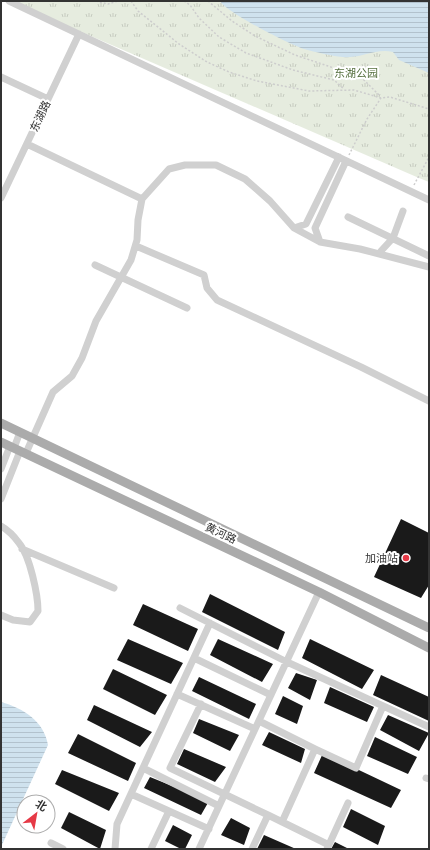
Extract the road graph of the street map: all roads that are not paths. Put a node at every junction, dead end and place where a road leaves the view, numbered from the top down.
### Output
1 (8, 1) edge
2 (79, 34) junction
3 (1, 77) edge
4 (48, 99) junction
5 (27, 144) junction
6 (343, 159) junction
7 (1, 198) edge
8 (142, 199) junction
9 (429, 200) edge
10 (403, 211) dead end
11 (348, 217) dead end
12 (294, 228) junction
13 (393, 238) junction
14 (320, 242) junction
15 (136, 246) junction
16 (381, 251) dead end
17 (429, 256) edge
18 (95, 265) dead end
19 (429, 267) edge
20 (122, 278) junction
21 (187, 308) dead end
22 (429, 401) edge
23 (1, 423) edge
24 (20, 432) junction
25 (33, 438) junction
26 (1, 442) edge
27 (17, 450) junction
28 (1, 469) edge
29 (1, 499) edge
30 (1, 526) edge
31 (22, 549) junction
32 (114, 588) dead end
33 (319, 592) junction
34 (180, 608) dead end
35 (1, 615) edge
36 (210, 623) junction
37 (429, 628) edge
38 (429, 647) edge
39 (194, 658) junction
40 (286, 662) junction
41 (177, 694) junction
42 (271, 695) junction
43 (201, 704) junction
44 (383, 706) junction
45 (259, 721) junction
46 (429, 727) edge
47 (255, 729) junction
48 (315, 749) junction
49 (143, 768) junction
50 (170, 768) junction
51 (165, 779) junction
52 (131, 794) junction
53 (224, 795) junction
54 (348, 803) dead end
55 (219, 806) junction
56 (169, 811) junction
57 (268, 815) junction
58 (282, 822) junction
59 (209, 829) junction
60 (51, 843) dead end
61 (328, 847) edge
62 (64, 849) edge
63 (115, 849) edge
64 (151, 849) edge
65 (199, 849) edge
66 (252, 849) edge

1 - 2 street
2 - 4 street, 东湖路
2 - 6 street
3 - 4 street
4 - 5 street, 东湖路
5 - 7 street, 东湖路
5 - 8 street
6 - 9 street
6 - 12 street
6 - 14 street
8 - 12 street
8 - 15 street
10 - 13 street
11 - 13 street
12 - 14 street
13 - 16 street
13 - 17 street
14 - 19 street
15 - 20 street
15 - 22 street
18 - 20 street
20 - 21 street
20 - 25 street
23 - 24 main road, 黄河路
24 - 25 main road, 黄河路
24 - 27 street
25 - 27 street
25 - 37 main road, 黄河路
26 - 27 main road, 黄河路
27 - 28 street
27 - 29 street
27 - 33 main road, 黄河路
30 - 31 street
31 - 32 street
31 - 35 street
33 - 38 main road, 黄河路
33 - 40 street
34 - 36 street
36 - 39 street
36 - 40 street
39 - 41 street
39 - 42 street
40 - 42 street
40 - 44 street
41 - 43 street
41 - 49 street
42 - 45 street
43 - 47 street
43 - 50 street
44 - 46 street
44 - 48 street
45 - 47 street
45 - 48 street
47 - 53 street
48 - 58 street
49 - 51 street
49 - 52 street
50 - 51 street
50 - 53 street
51 - 55 street
52 - 56 street
52 - 63 street
53 - 55 street
53 - 57 street
54 - 61 street
55 - 59 street
56 - 59 street
56 - 64 street
57 - 58 street
57 - 66 street
58 - 61 street
59 - 65 street
60 - 62 street

